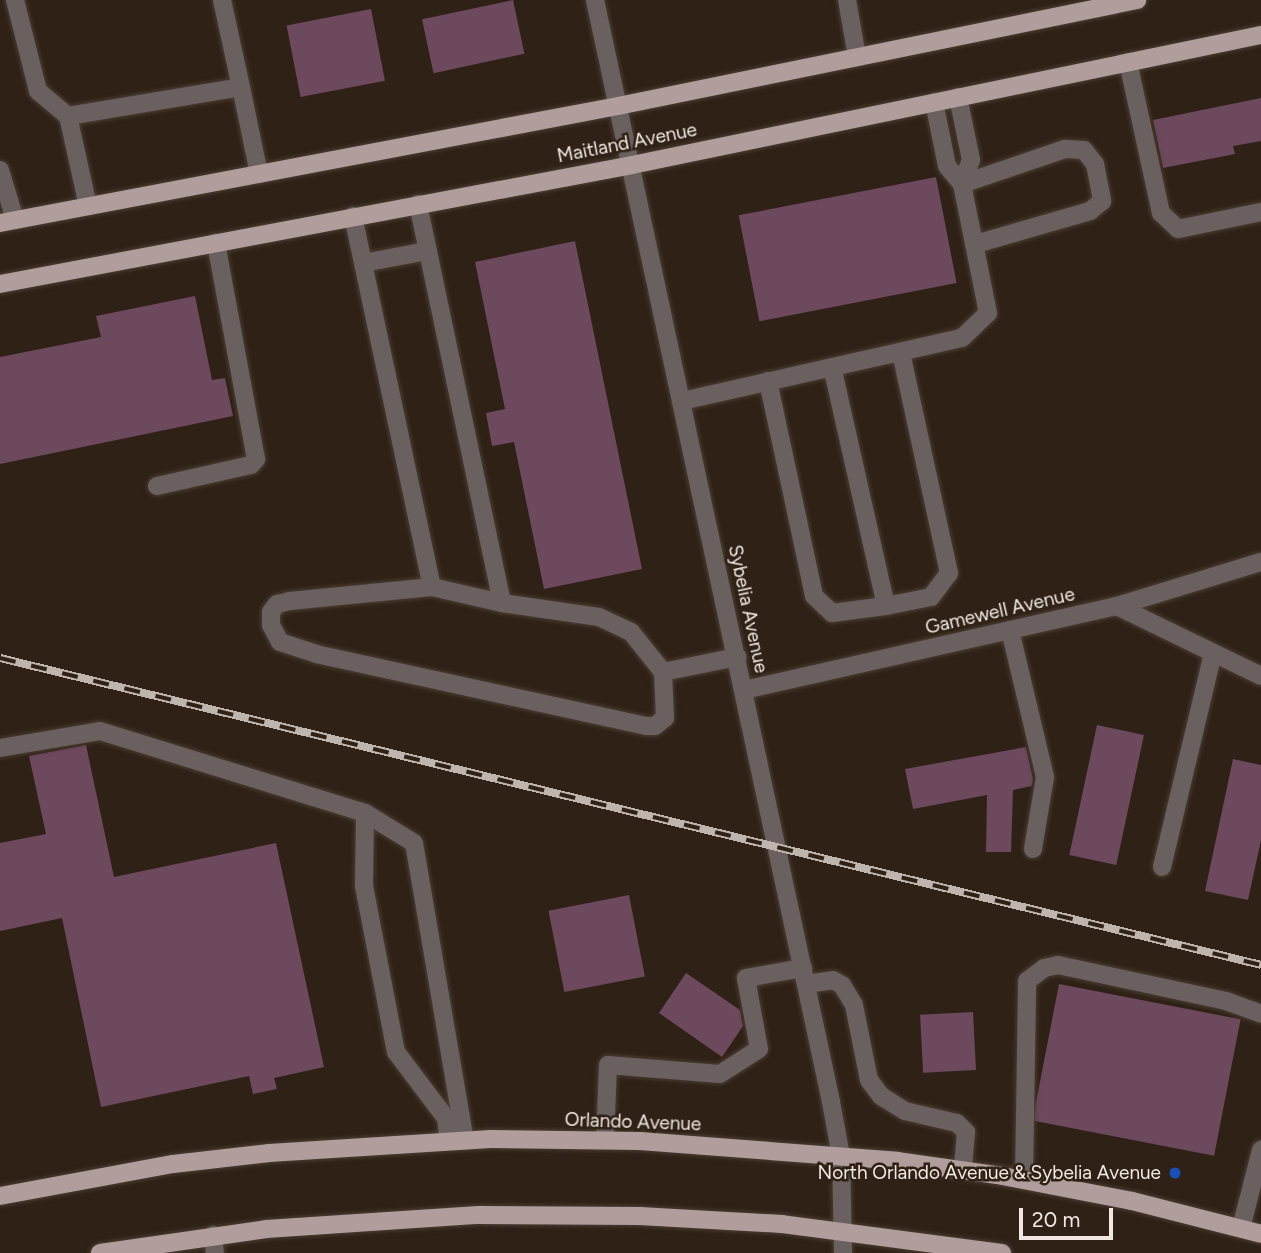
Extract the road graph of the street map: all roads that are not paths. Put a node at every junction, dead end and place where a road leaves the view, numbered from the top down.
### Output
1 (15, 0) edge
2 (222, 0) edge
3 (595, 0) edge
4 (847, 0) edge
5 (1137, 0) edge
6 (1261, 35) edge
7 (857, 57) junction
8 (1128, 62) junction
9 (241, 88) junction
10 (958, 97) junction
11 (934, 102) junction
12 (618, 106) junction
13 (68, 116) junction
14 (632, 165) junction
15 (0, 170) edge
16 (259, 174) junction
17 (962, 184) junction
18 (418, 204) junction
19 (88, 206) junction
20 (1261, 212) edge
21 (353, 216) junction
22 (8, 221) edge
23 (216, 243) junction
24 (976, 244) junction
25 (428, 251) junction
26 (363, 263) junction
27 (0, 284) edge
28 (901, 352) junction
29 (832, 367) junction
30 (768, 381) junction
31 (682, 401) junction
32 (157, 486) dead end
33 (1261, 562) edge
34 (432, 587) junction
35 (502, 603) junction
36 (886, 606) junction
37 (1117, 606) junction
38 (1010, 630) junction
39 (1213, 653) junction
40 (737, 657) junction
41 (663, 672) junction
42 (1261, 676) edge
43 (744, 690) junction
44 (0, 748) edge
45 (365, 813) junction
46 (1033, 849) dead end
47 (1162, 867) dead end
48 (805, 976) junction
49 (1261, 1014) edge
50 (457, 1140) junction
51 (605, 1140) junction
52 (1261, 1150) edge
53 (841, 1156) junction
54 (963, 1170) junction
55 (1024, 1180) junction
56 (0, 1196) edge
57 (843, 1228) junction
58 (1241, 1228) junction
59 (1261, 1234) edge
60 (213, 1235) junction
61 (100, 1253) edge
62 (215, 1253) edge
63 (843, 1253) edge
64 (1002, 1253) edge

1 - 13 street
2 - 9 street
3 - 12 street, Sybelia Avenue
4 - 7 street
5 - 7 main road, Maitland Avenue
6 - 8 main road, Maitland Avenue
7 - 12 main road, Maitland Avenue
8 - 10 main road, Maitland Avenue
8 - 20 street
9 - 13 street
9 - 16 street
10 - 11 main road, Maitland Avenue
10 - 17 street
11 - 14 main road, Maitland Avenue
11 - 17 street
12 - 14 street, Sybelia Avenue
12 - 16 main road, Maitland Avenue
13 - 19 street
14 - 18 main road, Maitland Avenue
14 - 31 street, Sybelia Avenue
15 - 22 street
16 - 19 main road, Maitland Avenue
17 - 24 street
17 - 24 street
18 - 21 main road, Maitland Avenue
18 - 25 street
19 - 22 main road, Maitland Avenue
21 - 23 main road, Maitland Avenue
21 - 26 street
23 - 27 main road, Maitland Avenue
23 - 32 street
24 - 28 street
25 - 26 street
25 - 35 street
26 - 34 street
28 - 29 street
28 - 36 street
29 - 30 street
29 - 36 street
30 - 31 street
30 - 36 street
31 - 40 street, Sybelia Avenue
33 - 37 street, Gamewell Avenue
34 - 35 street
34 - 41 street
35 - 41 street
37 - 38 street, Gamewell Avenue
37 - 39 street
38 - 43 street, Gamewell Avenue
38 - 46 street
39 - 42 street
39 - 47 street
40 - 41 street
40 - 43 street, Sybelia Avenue
43 - 48 street, Sybelia Avenue
44 - 45 street
45 - 50 street
45 - 50 street
48 - 51 street
48 - 53 street, Sybelia Avenue
48 - 54 street
49 - 55 street
50 - 51 main road, Orlando Avenue
50 - 56 main road, Orlando Avenue
51 - 53 main road, Orlando Avenue
52 - 58 street
53 - 54 main road, Orlando Avenue
53 - 57 street, Sybelia Avenue
54 - 55 main road, Orlando Avenue
55 - 58 main road, Orlando Avenue
57 - 60 main road
57 - 63 street, Sybelia Avenue
57 - 64 main road
58 - 59 main road, Orlando Avenue
60 - 61 main road
60 - 62 street

